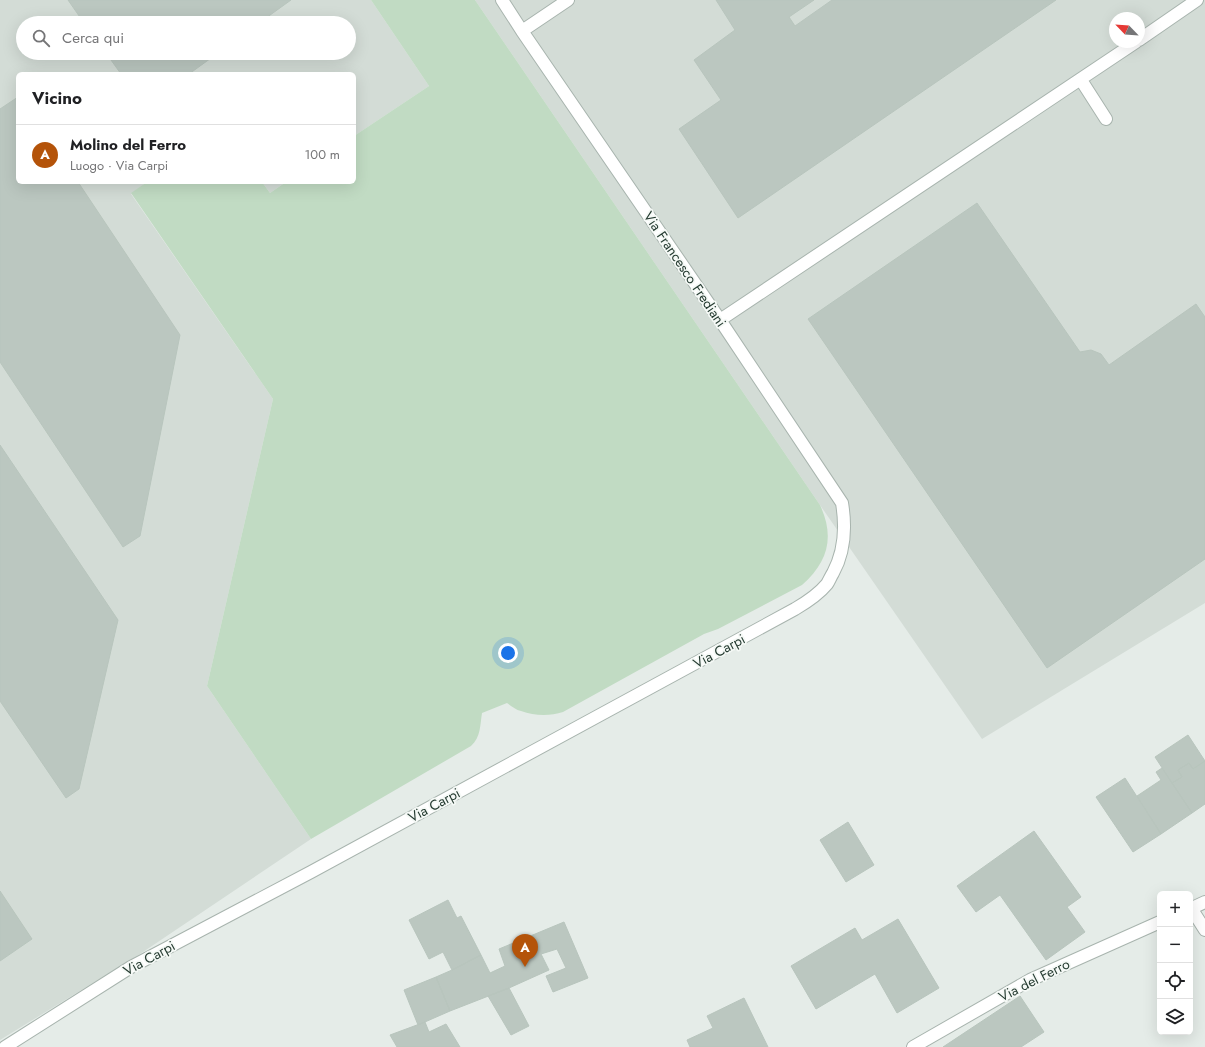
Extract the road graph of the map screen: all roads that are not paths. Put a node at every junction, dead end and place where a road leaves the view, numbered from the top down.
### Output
1 (502, 0) edge
2 (568, 0) edge
3 (1197, 0) edge
4 (522, 31) junction
5 (1145, 36) edge
6 (1127, 48) edge
7 (1081, 80) junction
8 (1106, 119) dead end
9 (720, 320) junction
10 (843, 546) joint
11 (1205, 902) edge
12 (1193, 907) edge
13 (1193, 911) edge
14 (1157, 923) edge
15 (1205, 930) edge
16 (5, 1047) edge
17 (913, 1047) edge

1 - 4 street, Via Francesco Frediani
2 - 4 street
3 - 5 street
4 - 9 street, Via Francesco Frediani
6 - 7 street
7 - 8 street
7 - 9 street
9 - 10 street, Via Francesco Frediani
10 - 16 street, Via Carpi
11 - 12 street
13 - 15 street
14 - 17 street, Via del Ferro

